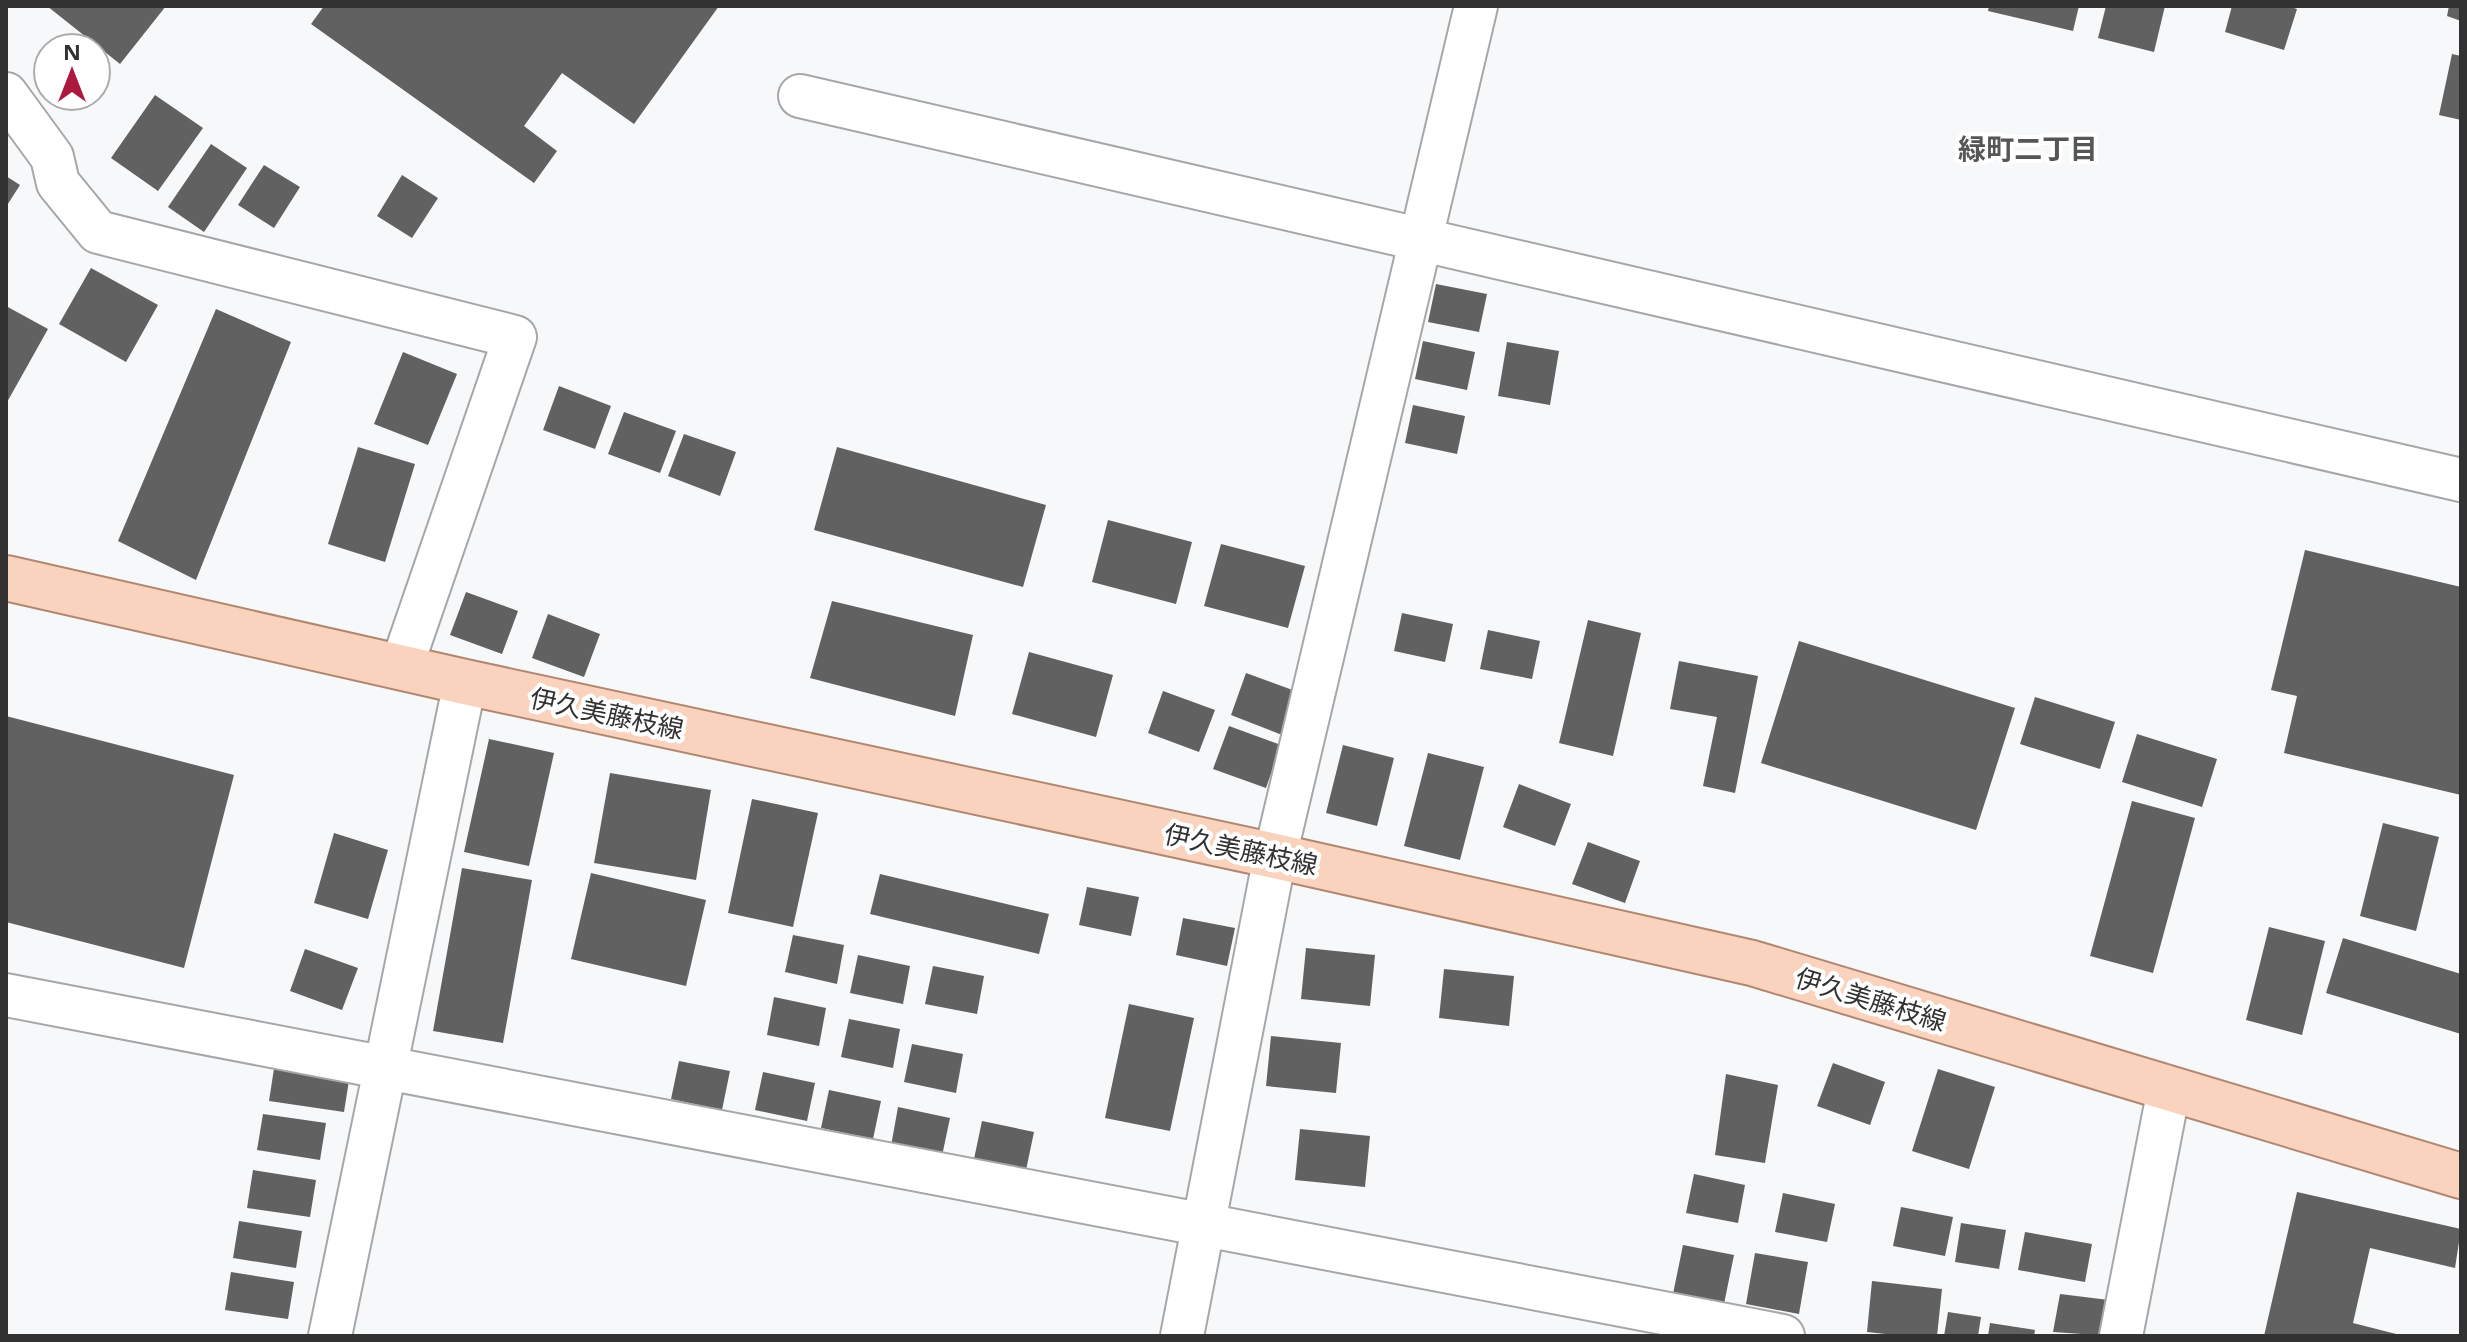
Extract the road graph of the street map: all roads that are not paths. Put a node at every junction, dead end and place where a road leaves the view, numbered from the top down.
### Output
1 (1476, 6) edge
2 (6, 94) edge
3 (800, 96) dead end
4 (1421, 239) junction
5 (2461, 480) edge
6 (6, 578) edge
7 (401, 668) junction
8 (465, 682) junction
9 (1275, 856) junction
10 (6, 995) edge
11 (385, 1068) junction
12 (2169, 1089) junction
13 (2461, 1176) edge
14 (1203, 1226) junction
15 (1642, 1323) edge
16 (330, 1336) edge
17 (1182, 1336) edge
18 (1783, 1336) edge
19 (2121, 1336) edge

1 - 4 street
2 - 7 street
3 - 4 street
4 - 5 street
4 - 9 street
6 - 7 main road, 伊久美藤枝線
7 - 8 main road, 伊久美藤枝線
8 - 9 main road, 伊久美藤枝線
8 - 11 street
9 - 12 main road, 伊久美藤枝線
9 - 14 street
10 - 11 street
11 - 14 street
11 - 16 street
12 - 13 main road, 伊久美藤枝線
12 - 19 street
14 - 15 street
14 - 17 street
15 - 18 street

